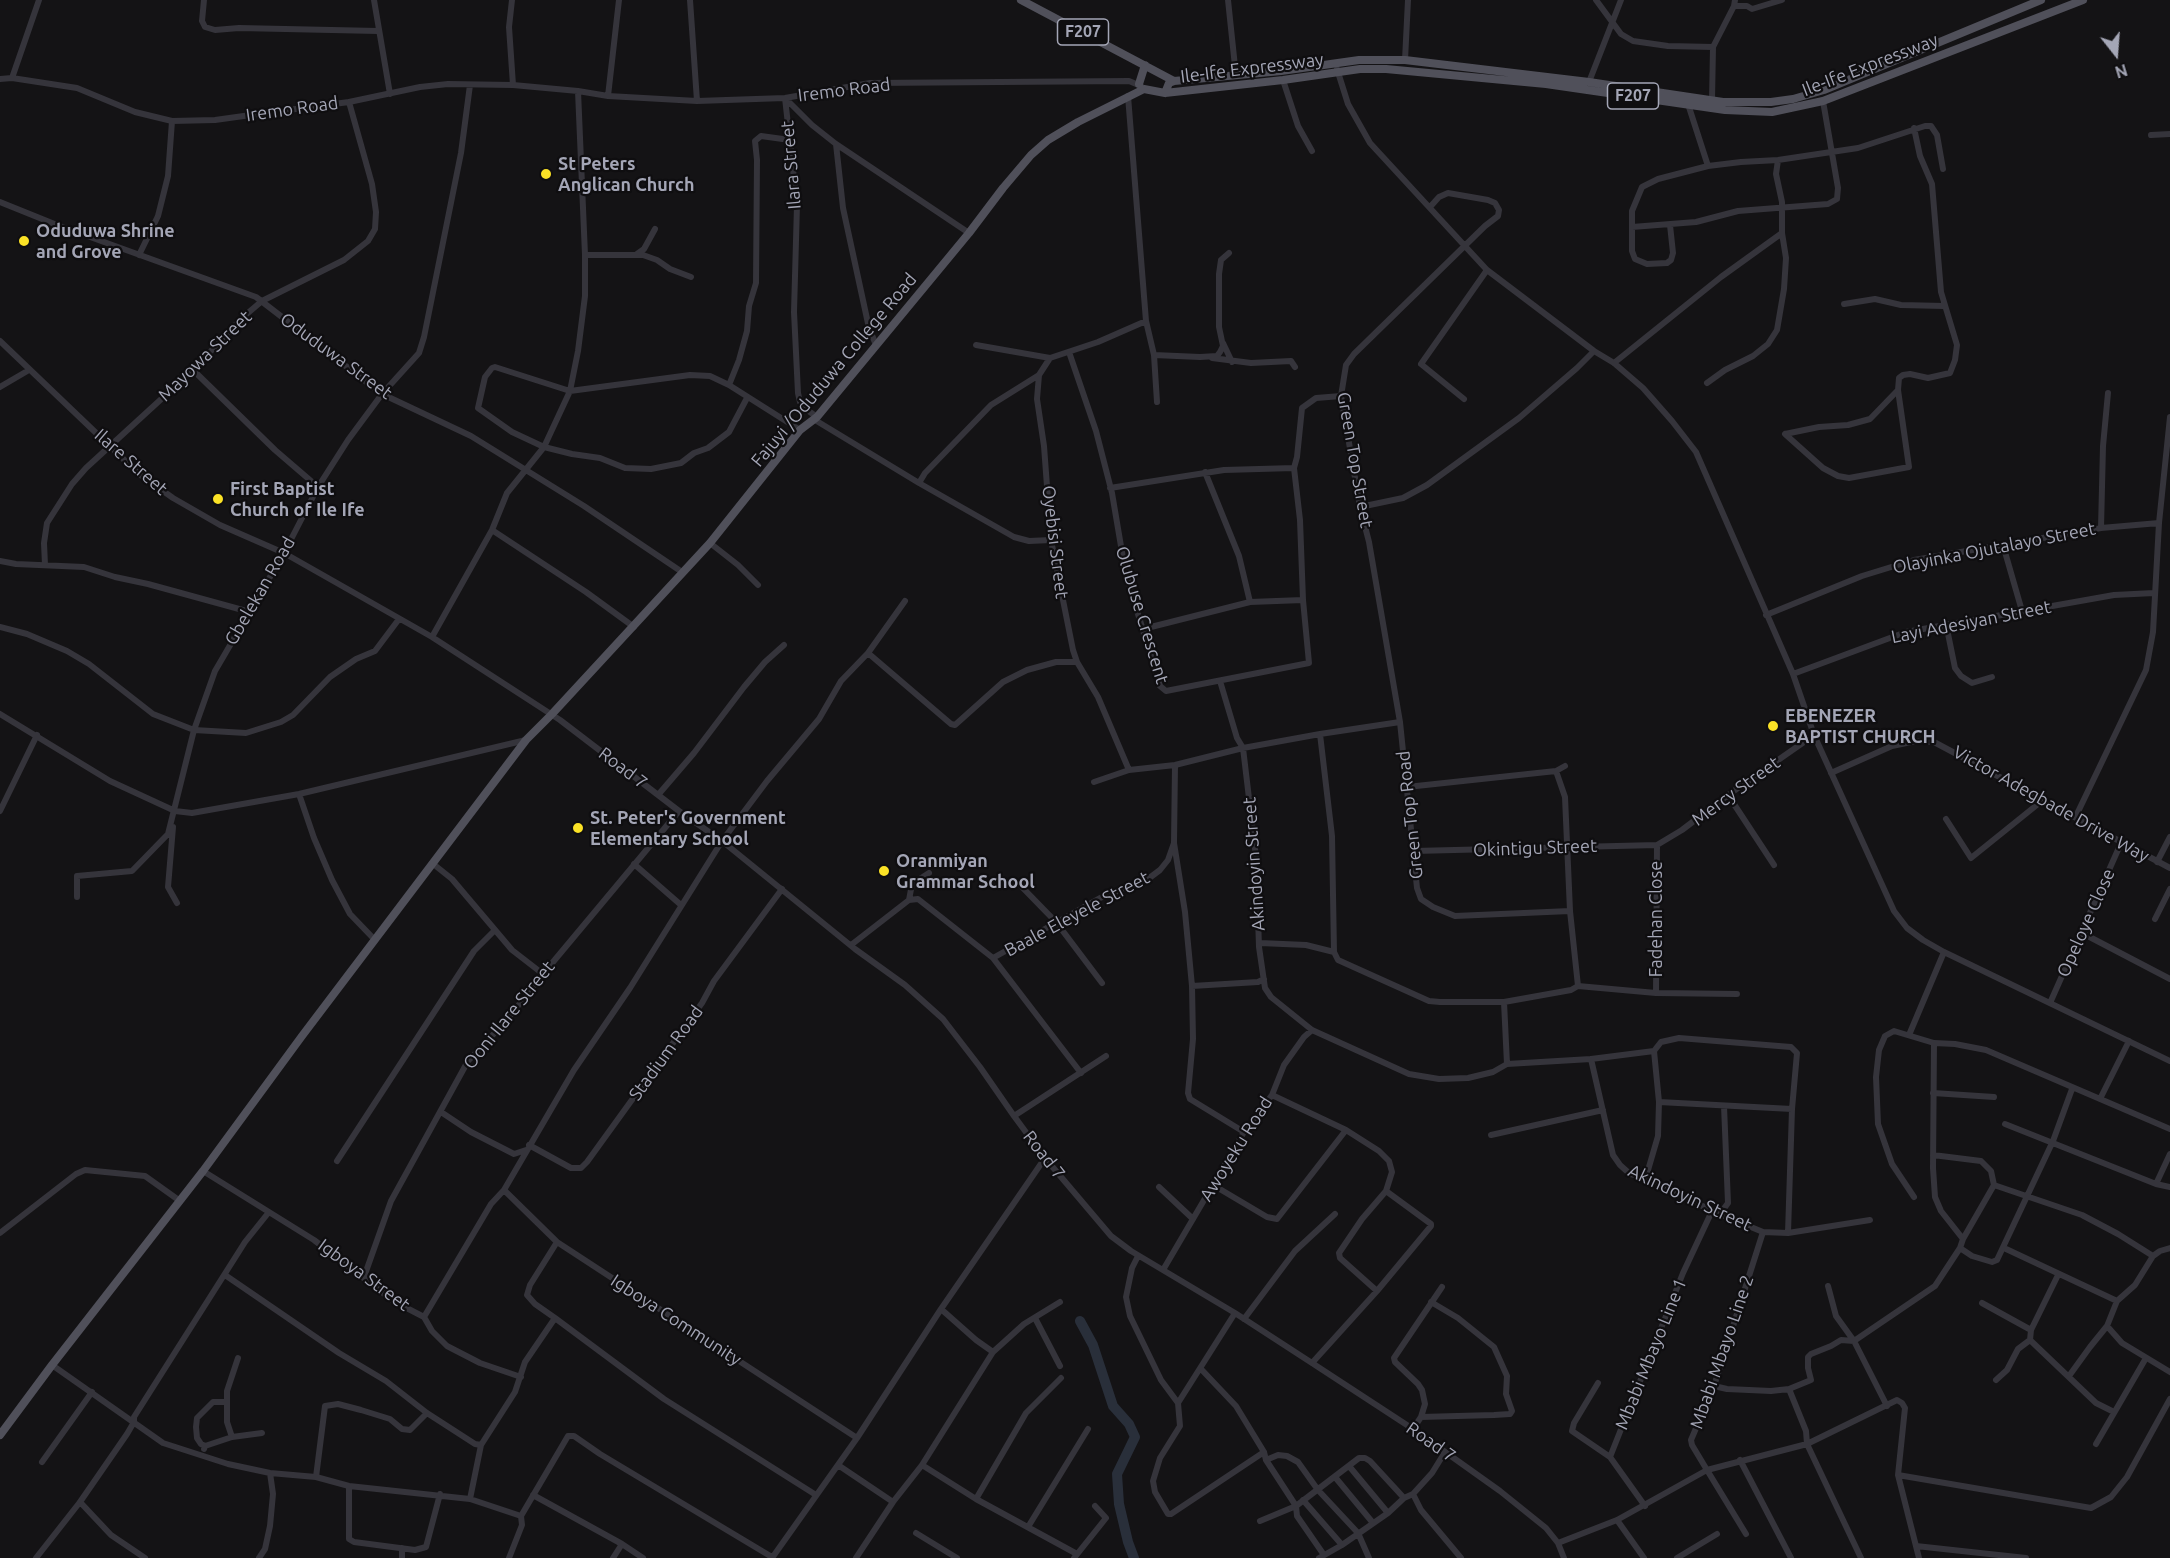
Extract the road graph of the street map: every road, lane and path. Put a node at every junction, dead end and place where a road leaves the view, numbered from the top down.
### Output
1 (39, 0) edge
2 (204, 0) edge
3 (374, 0) edge
4 (512, 0) edge
5 (619, 0) edge
6 (690, 0) edge
7 (1021, 0) edge
8 (1228, 0) edge
9 (1408, 0) edge
10 (1596, 0) edge
11 (1621, 0) edge
12 (1782, 0) edge
13 (2042, 0) edge
14 (2083, 0) edge
15 (1734, 3) edge
16 (1612, 21) junction
17 (378, 31) junction
18 (1713, 47) junction
19 (1405, 60) junction
20 (1336, 63) junction
21 (1145, 64) junction
22 (1338, 72) junction
23 (1236, 76) junction
24 (12, 78) junction
25 (0, 79) edge
26 (1283, 80) junction
27 (1174, 81) junction
28 (1589, 82) junction
29 (470, 85) junction
30 (513, 85) junction
31 (1142, 87) junction
32 (578, 91) junction
33 (1165, 93) junction
34 (390, 94) junction
35 (608, 96) junction
36 (1128, 96) junction
37 (784, 98) junction
38 (1712, 100) junction
39 (698, 101) junction
40 (1823, 101) junction
41 (349, 102) junction
42 (1688, 104) junction
43 (172, 121) junction
44 (1914, 128) junction
45 (2170, 134) edge
46 (2151, 135) dead end
47 (790, 140) junction
48 (836, 144) junction
49 (1312, 152) dead end
50 (1832, 152) junction
51 (1778, 160) junction
52 (1708, 166) junction
53 (1943, 169) dead end
54 (0, 202) edge
55 (1430, 207) junction
56 (1782, 208) junction
57 (1670, 225) junction
58 (1632, 227) junction
59 (655, 229) dead end
60 (969, 233) junction
61 (1782, 233) junction
62 (1466, 246) junction
63 (1229, 253) dead end
64 (637, 254) junction
65 (139, 255) junction
66 (585, 255) junction
67 (1487, 270) junction
68 (691, 277) dead end
69 (262, 301) junction
70 (1844, 304) dead end
71 (1944, 306) junction
72 (1146, 321) junction
73 (1221, 338) junction
74 (0, 342) edge
75 (876, 345) junction
76 (976, 345) dead end
77 (1594, 351) junction
78 (1069, 352) junction
79 (1154, 355) junction
80 (1200, 357) junction
81 (1050, 358) junction
82 (1232, 362) junction
83 (1614, 363) junction
84 (1295, 367) dead end
85 (193, 369) junction
86 (29, 370) junction
87 (1038, 375) junction
88 (1707, 383) dead end
89 (729, 385) junction
90 (0, 387) edge
91 (1898, 390) junction
92 (570, 391) junction
93 (2109, 393) dead end
94 (382, 394) junction
95 (1341, 396) junction
96 (747, 398) junction
97 (1464, 399) dead end
98 (1157, 402) dead end
99 (2170, 417) edge
100 (816, 419) junction
101 (800, 430) junction
102 (111, 446) junction
103 (544, 447) junction
104 (1294, 468) junction
105 (525, 471) junction
106 (1206, 472) junction
107 (919, 483) junction
108 (318, 486) junction
109 (1110, 488) junction
110 (1360, 507) junction
111 (2159, 522) junction
112 (2101, 528) junction
113 (492, 530) junction
114 (1051, 540) junction
115 (710, 543) junction
116 (2003, 545) junction
117 (284, 553) junction
118 (0, 561) edge
119 (45, 565) junction
120 (682, 572) junction
121 (758, 585) dead end
122 (2154, 593) junction
123 (1303, 600) junction
124 (905, 601) dead end
125 (1250, 602) junction
126 (2022, 611) junction
127 (250, 612) junction
128 (1766, 615) junction
129 (399, 619) junction
130 (1946, 624) junction
131 (0, 627) edge
132 (634, 627) junction
133 (1143, 629) junction
134 (432, 637) junction
135 (784, 645) dead end
136 (868, 652) junction
137 (1077, 662) junction
138 (1793, 674) junction
139 (1992, 677) dead end
140 (1220, 681) junction
141 (0, 714) edge
142 (552, 714) junction
143 (1400, 722) junction
144 (194, 730) junction
145 (1320, 734) junction
146 (37, 735) junction
147 (1814, 735) junction
148 (526, 740) junction
149 (1243, 748) junction
150 (1175, 765) junction
151 (1565, 766) dead end
152 (1129, 770) junction
153 (1556, 771) junction
154 (1831, 773) junction
155 (1094, 782) dead end
156 (1407, 787) junction
157 (299, 794) junction
158 (658, 795) junction
159 (1728, 795) junction
160 (2043, 800) junction
161 (0, 811) edge
162 (175, 811) junction
163 (679, 811) junction
164 (2076, 816) junction
165 (1946, 819) dead end
166 (2170, 837) edge
167 (722, 842) junction
168 (1174, 843) junction
169 (2121, 843) junction
170 (1657, 845) junction
171 (1566, 847) junction
172 (1414, 851) junction
173 (2157, 862) junction
174 (432, 863) junction
175 (634, 864) junction
176 (1774, 865) dead end
177 (2170, 868) edge
178 (929, 873) dead end
179 (1018, 884) dead end
180 (782, 889) junction
181 (2170, 889) edge
182 (76, 897) dead end
183 (909, 900) junction
184 (177, 903) dead end
185 (681, 905) junction
186 (1570, 911) junction
187 (2155, 919) dead end
188 (1056, 922) junction
189 (494, 931) junction
190 (2082, 933) junction
191 (375, 940) junction
192 (1260, 943) junction
193 (851, 945) junction
194 (1334, 952) junction
195 (1944, 952) junction
196 (993, 958) junction
197 (543, 974) junction
198 (1264, 979) junction
199 (2170, 979) edge
200 (1102, 983) dead end
201 (1192, 986) junction
202 (1578, 986) junction
203 (1656, 993) junction
204 (1737, 994) dead end
205 (1504, 1002) junction
206 (2050, 1003) junction
207 (1312, 1030) junction
208 (1909, 1035) junction
209 (2129, 1041) junction
210 (1934, 1043) junction
211 (1654, 1051) junction
212 (1106, 1056) dead end
213 (1591, 1059) junction
214 (2170, 1060) edge
215 (1507, 1064) junction
216 (1081, 1073) junction
217 (2072, 1089) junction
218 (1933, 1093) junction
219 (1272, 1095) junction
220 (1994, 1097) dead end
221 (2100, 1099) junction
222 (1659, 1102) junction
223 (1724, 1106) junction
224 (1792, 1109) junction
225 (1603, 1110) junction
226 (441, 1112) junction
227 (1014, 1116) junction
228 (2005, 1124) dead end
229 (1346, 1130) junction
230 (2170, 1130) edge
231 (1244, 1132) junction
232 (1491, 1135) dead end
233 (2053, 1141) junction
234 (528, 1147) junction
235 (2170, 1154) edge
236 (1933, 1155) junction
237 (1045, 1158) junction
238 (337, 1161) dead end
239 (203, 1171) junction
240 (1646, 1177) junction
241 (2156, 1184) junction
242 (1213, 1185) junction
243 (1994, 1185) junction
244 (1159, 1187) dead end
245 (2170, 1187) edge
246 (504, 1190) junction
247 (1386, 1191) junction
248 (1914, 1197) dead end
249 (2026, 1197) junction
250 (180, 1201) junction
251 (1712, 1211) junction
252 (270, 1212) junction
253 (1335, 1214) dead end
254 (1720, 1214) junction
255 (1193, 1219) junction
256 (1870, 1220) dead end
257 (1763, 1232) junction
258 (0, 1233) edge
259 (1788, 1233) junction
260 (1963, 1239) junction
261 (557, 1242) junction
262 (1960, 1248) junction
263 (2004, 1248) junction
264 (2170, 1248) edge
265 (1138, 1256) junction
266 (2153, 1256) junction
267 (1163, 1270) junction
268 (225, 1275) junction
269 (2058, 1275) junction
270 (364, 1277) junction
271 (1828, 1286) dead end
272 (1442, 1287) dead end
273 (1377, 1291) junction
274 (2117, 1301) junction
275 (1060, 1302) dead end
276 (1431, 1302) junction
277 (1982, 1303) dead end
278 (941, 1309) junction
279 (1235, 1313) junction
280 (424, 1317) junction
281 (555, 1318) junction
282 (1035, 1318) junction
283 (1244, 1319) junction
284 (2107, 1326) junction
285 (2031, 1330) junction
286 (2030, 1340) junction
287 (1854, 1341) junction
288 (993, 1352) junction
289 (238, 1358) dead end
290 (2146, 1358) junction
291 (1312, 1363) junction
292 (52, 1365) junction
293 (1060, 1366) dead end
294 (1201, 1369) junction
295 (2170, 1372) edge
296 (2070, 1376) junction
297 (521, 1377) junction
298 (1061, 1378) dead end
299 (1996, 1380) dead end
300 (1598, 1383) dead end
301 (1714, 1386) junction
302 (1789, 1389) junction
303 (92, 1392) junction
304 (2170, 1399) edge
305 (227, 1402) junction
306 (1178, 1403) junction
307 (1887, 1406) junction
308 (2114, 1412) junction
309 (428, 1413) junction
310 (1421, 1417) junction
311 (134, 1422) junction
312 (1088, 1429) dead end
313 (1413, 1429) junction
314 (262, 1433) dead end
315 (0, 1435) edge
316 (232, 1437) junction
317 (857, 1438) junction
318 (1807, 1444) junction
319 (2096, 1444) dead end
320 (481, 1445) junction
321 (205, 1446) junction
322 (1264, 1452) junction
323 (1445, 1452) junction
324 (201, 1455) junction
325 (1610, 1457) junction
326 (1266, 1460) junction
327 (1740, 1461) junction
328 (42, 1462) dead end
329 (838, 1465) junction
330 (922, 1465) junction
331 (1349, 1466) junction
332 (1707, 1470) junction
333 (270, 1473) junction
334 (1898, 1475) junction
335 (316, 1477) junction
336 (1335, 1477) junction
337 (349, 1486) junction
338 (1318, 1490) junction
339 (440, 1494) junction
340 (1413, 1494) junction
341 (816, 1495) junction
342 (533, 1496) junction
343 (976, 1498) junction
344 (1404, 1498) junction
345 (470, 1499) junction
346 (1303, 1500) junction
347 (80, 1502) junction
348 (893, 1502) junction
349 (1095, 1506) dead end
350 (1296, 1506) junction
351 (1645, 1506) junction
352 (1388, 1513) junction
353 (521, 1516) junction
354 (1617, 1520) junction
355 (1260, 1521) dead end
356 (1373, 1523) junction
357 (1028, 1527) junction
358 (916, 1533) dead end
359 (1358, 1533) junction
360 (1717, 1534) dead end
361 (1746, 1534) dead end
362 (1558, 1543) junction
363 (622, 1544) junction
364 (1342, 1545) junction
365 (1916, 1546) junction
366 (402, 1548) junction
367 (1980, 1555) edge
368 (1076, 1556) edge
369 (1321, 1557) edge
370 (36, 1558) edge
371 (145, 1558) edge
372 (259, 1558) edge
373 (402, 1558) edge
374 (509, 1558) edge
375 (613, 1558) edge
376 (643, 1558) edge
377 (772, 1558) edge
378 (856, 1558) edge
379 (957, 1558) edge
380 (1369, 1558) edge
381 (1461, 1558) edge
382 (1564, 1558) edge
383 (1644, 1558) edge
384 (1677, 1558) edge
385 (1791, 1558) edge
386 (1861, 1558) edge
387 (1919, 1558) edge
388 (2026, 1558) edge

1 - 24 street
2 - 17 street
3 - 17 street
4 - 30 street
5 - 35 street
6 - 39 street
7 - 21 main road, F207
8 - 23 street
9 - 19 street
10 - 16 street
11 - 16 street
12 - 15 street
13 - 38 main road, Ile-Ife Expressway / F207
14 - 40 main road, Ile-Ife Expressway / F207
15 - 18 street
16 - 18 street
16 - 28 street
17 - 34 street
18 - 38 street
19 - 20 main road, Ile-Ife Expressway / F207
19 - 28 main road, Ile-Ife Expressway / F207
20 - 22 street
20 - 23 main road, Ile-Ife Expressway / F207
21 - 27 main road, F207
21 - 31 main road
22 - 26 main road, Ile-Ife Expressway / F207
22 - 42 main road, Ile-Ife Expressway / F207
22 - 55 street
23 - 27 main road, Ile-Ife Expressway / F207
24 - 25 street, Iremo Road
24 - 43 street, Iremo Road
26 - 33 main road, Ile-Ife Expressway / F207
26 - 49 street
27 - 33 main road, Ile-Ife Expressway
28 - 38 main road, Ile-Ife Expressway / F207
29 - 30 street, Iremo Road
29 - 34 street, Iremo Road
29 - 94 street, Gbelekan Road
30 - 32 street, Iremo Road
31 - 33 main road
31 - 36 main road, Fajuyi /Oduduwa College Road
31 - 37 street, Iremo Road
32 - 35 street, Iremo Road
32 - 66 street
34 - 41 street, Iremo Road
35 - 39 street, Iremo Road
36 - 60 main road, Fajuyi /Oduduwa College Road
36 - 72 street
37 - 39 street, Iremo Road
37 - 47 street, Ilara Street
37 - 48 street, Ilara Street
40 - 42 main road, Ile-Ife Expressway / F207
40 - 50 street
41 - 43 street, Iremo Road
41 - 69 street, Mayowa Street
42 - 52 street
43 - 65 street
44 - 50 street
44 - 53 street
44 - 71 street
45 - 46 street
47 - 89 street
47 - 100 street, Ilara Street
48 - 60 street, Ilara Street
48 - 75 street
50 - 51 street
50 - 56 street
51 - 52 street
51 - 56 street
52 - 58 street
54 - 65 street, Oduduwa Street
55 - 62 street
55 - 62 street, Green Top Street
56 - 57 street
56 - 61 street
57 - 58 street
57 - 58 street
59 - 64 street
60 - 75 main road, Fajuyi /Oduduwa College Road
61 - 83 street
61 - 88 street
62 - 67 street
62 - 95 street, Green Top Street
63 - 73 street
64 - 66 street
64 - 68 street
65 - 69 street, Oduduwa Street
66 - 92 street
67 - 77 street
67 - 97 street
69 - 85 street, Mayowa Street
69 - 94 street, Oduduwa Street
70 - 71 street
71 - 91 street
72 - 78 street
72 - 79 street
73 - 80 street
73 - 82 street
74 - 86 street, Ilare Street
75 - 100 main road, Fajuyi /Oduduwa College Road
76 - 81 street
77 - 83 street
77 - 110 street
78 - 81 street
78 - 109 street, Olubuse Crescent
79 - 80 street
79 - 98 street
80 - 82 street
81 - 87 street
82 - 84 street
83 - 128 street
85 - 102 street, Mayowa Street
85 - 108 street
86 - 90 street
86 - 102 street, Ilare Street
87 - 107 street
87 - 114 street, Oyebisi Street
89 - 92 street
89 - 96 street
91 - 91 street
92 - 103 street
92 - 103 street
93 - 112 street
94 - 105 street, Oduduwa Street
94 - 108 street, Gbelekan Road
95 - 104 street, Olubuse Crescent
95 - 110 street, Green Top Street
96 - 101 street
96 - 103 street
99 - 111 street
100 - 101 main road, Fajuyi /Oduduwa College Road
100 - 107 street, Ilara Street
101 - 115 main road, Fajuyi /Oduduwa College Road
102 - 117 street, Ilare Street
102 - 119 street, Mayowa Street
103 - 105 street
104 - 106 street
104 - 123 street, Olubuse Crescent
105 - 113 street
105 - 120 street, Oduduwa Street
106 - 109 street
106 - 125 street
107 - 114 street, Ilara Street
108 - 117 street, Gbelekan Road
109 - 133 street, Olubuse Crescent
110 - 143 street, Green Top Street
111 - 112 street, Olayinka Ojutalayo Street
111 - 122 street
112 - 116 street, Olayinka Ojutalayo Street
113 - 132 street
113 - 134 street
114 - 137 street, Oyebisi Street
115 - 120 main road, Fajuyi /Oduduwa College Road
115 - 121 street
116 - 126 street
116 - 128 street, Olayinka Ojutalayo Street
117 - 127 street, Gbelekan Road
117 - 129 street, Ilare Street
118 - 119 street
119 - 127 street
120 - 132 main road, Fajuyi /Oduduwa College Road
122 - 126 street, Layi Adesiyan Street
122 - 164 street
123 - 125 street
123 - 140 street, Olubuse Crescent
124 - 136 street
125 - 133 street
126 - 130 street, Layi Adesiyan Street
127 - 144 street, Gbelekan Road
128 - 138 street
129 - 134 street, Ilare Street
129 - 144 street
130 - 138 street, Layi Adesiyan Street
130 - 139 street
131 - 144 street
132 - 142 main road, Fajuyi /Oduduwa College Road
133 - 140 street, Olubuse Crescent
134 - 142 street, Road 7
135 - 158 street
136 - 137 street
136 - 167 street
137 - 152 street, Oyebisi Street
138 - 147 street
140 - 149 street, Akindoyin Street
141 - 146 street
142 - 148 main road, Fajuyi /Oduduwa College Road
142 - 158 street, Road 7
143 - 145 street
143 - 156 street, Green Top Road
144 - 162 street, Gbelekan Road
145 - 149 street
145 - 194 street
146 - 161 street
146 - 162 street
147 - 154 street
147 - 159 street, Mercy Street
148 - 157 street
148 - 174 main road, Fajuyi /Oduduwa College Road
149 - 150 street
149 - 192 street, Akindoyin Street
150 - 152 street
150 - 168 street, Baale Eleyele Street
151 - 153 street
152 - 155 street
153 - 156 street
153 - 171 street
154 - 160 street, Victor Adegbade Drive Way
154 - 195 street
156 - 172 street, Green Top Road
157 - 162 street
157 - 191 street
158 - 163 street, Road 7
159 - 170 street, Mercy Street
159 - 176 street
160 - 164 street, Victor Adegbade Drive Way
160 - 165 street
162 - 182 street
162 - 184 street
163 - 167 street, Road 7
163 - 175 street, Ooni Ilare Street
164 - 169 street, Victor Adegbade Drive Way
166 - 173 street
167 - 180 street, Road 7
167 - 185 street
168 - 188 street, Baale Eleyele Street
168 - 201 street
169 - 173 street, Victor Adegbade Drive Way
169 - 190 street, Opeloye Close
170 - 171 street, Okintigu Street
170 - 203 street, Fadehan Close
171 - 172 street, Okintigu Street
171 - 186 street
172 - 186 street, Green Top Road
173 - 177 street, Victor Adegbade Drive Way
174 - 189 street
174 - 191 main road, Fajuyi /Oduduwa College Road
175 - 185 street
175 - 197 street, Ooni Ilare Street
178 - 183 street
179 - 188 street
180 - 193 street, Road 7
180 - 234 street, Stadium Road
181 - 187 street
183 - 193 street
183 - 196 street
185 - 234 street
186 - 202 street
188 - 196 street, Baale Eleyele Street
188 - 200 street
189 - 197 street
189 - 238 street
190 - 199 street
190 - 206 street, Opeloye Close
191 - 239 main road, Fajuyi /Oduduwa College Road
192 - 194 street
192 - 198 street, Akindoyin Street
193 - 227 street, Road 7
194 - 205 street
195 - 206 street
195 - 208 street
196 - 216 street
197 - 226 street, Ooni Ilare Street
198 - 201 street
198 - 207 street, Akindoyin Street
201 - 231 street
202 - 203 street
202 - 205 street
203 - 204 street
205 - 215 street
206 - 209 street
207 - 215 street, Akindoyin Street
207 - 219 street, Awoyeku Road
208 - 210 street
208 - 248 street
209 - 214 street
209 - 221 street
210 - 217 street
210 - 218 street
211 - 213 street, Akindoyin Street
211 - 222 street
211 - 224 street
212 - 216 street
213 - 215 street, Akindoyin Street
213 - 225 street, Akindoyin Street
216 - 227 street
217 - 221 street
217 - 233 street
218 - 220 street
218 - 236 street
219 - 229 street
219 - 231 street, Awoyeku Road
221 - 230 street
222 - 223 street
222 - 240 street
223 - 224 street
223 - 254 street
224 - 259 street
225 - 232 street
225 - 240 street, Akindoyin Street
226 - 234 street
226 - 270 street, Ooni Ilare Street
227 - 237 street, Road 7
228 - 233 street
229 - 242 street
229 - 247 street
231 - 242 street, Awoyeku Road
233 - 241 street
233 - 249 street
234 - 246 street
235 - 241 street
236 - 243 street
236 - 260 street
237 - 265 street, Road 7
237 - 278 street
239 - 250 main road, Fajuyi /Oduduwa College Road
239 - 252 street, Igboya Street
240 - 251 street, Akindoyin Street
241 - 245 street
242 - 255 street, Awoyeku Road
243 - 249 street
243 - 260 street
244 - 255 street
246 - 261 street, Igboya Community
246 - 280 street
247 - 273 street
247 - 273 street
249 - 263 street
249 - 266 street
250 - 258 street
250 - 292 main road, Fajuyi /Oduduwa College Road
251 - 254 street, Akindoyin Street
251 - 325 street, Mbabi Mbayo Line 1
252 - 268 street
252 - 270 street, Igboya Street
253 - 283 street
254 - 257 street, Akindoyin Street
255 - 267 street, Awoyeku Road
256 - 259 street
257 - 259 street
257 - 301 street, Mbabi Mbayo Line 2
260 - 262 street
261 - 281 street
261 - 317 street, Igboya Community
262 - 263 street
262 - 287 street
263 - 269 street
264 - 266 street
265 - 267 street, Road 7
265 - 306 street
266 - 274 street
267 - 279 street, Road 7
268 - 309 street
268 - 311 street
269 - 274 street
269 - 285 street
270 - 280 street, Igboya Street
271 - 287 street
272 - 276 street
273 - 291 street
274 - 284 street
275 - 282 street
276 - 310 street
276 - 310 street
277 - 285 street
278 - 288 street
278 - 317 street
279 - 283 street, Road 7
279 - 294 street
280 - 297 street, Igboya Street
281 - 297 street
281 - 341 street
282 - 288 street
282 - 293 street
283 - 291 street, Road 7
284 - 290 street
284 - 296 street
285 - 286 street
286 - 296 street
286 - 299 street
287 - 302 street
287 - 307 street
288 - 330 street
289 - 305 street
290 - 295 street
290 - 308 street
291 - 313 street, Road 7
292 - 303 street
292 - 315 main road, Fajuyi /Oduduwa College Road
294 - 306 street
294 - 322 street
296 - 308 street
297 - 320 street
298 - 343 street
300 - 325 street
301 - 302 street
301 - 332 street, Mbabi Mbayo Line 2
302 - 318 street
303 - 311 street
303 - 328 street
304 - 334 street
305 - 316 street
305 - 321 street
306 - 322 street
307 - 318 street
307 - 334 street
308 - 319 street
309 - 320 street
309 - 335 street
310 - 313 street
311 - 324 street
311 - 347 street
312 - 357 street
313 - 323 street, Road 7
314 - 316 street
316 - 321 street
317 - 329 street
318 - 327 street
318 - 386 street
320 - 345 street
321 - 324 street
322 - 326 street
323 - 340 street
323 - 362 street, Road 7
324 - 333 street
325 - 351 street
326 - 338 street
326 - 350 street
327 - 332 street
327 - 385 street
329 - 341 street
329 - 348 street
330 - 343 street
330 - 348 street
331 - 336 street
331 - 344 street
331 - 352 street
332 - 351 street
332 - 361 street
333 - 335 street
333 - 372 street
334 - 365 street
335 - 337 street
336 - 338 street
336 - 356 street
337 - 339 street
337 - 366 street
338 - 346 street
338 - 359 street
339 - 345 street
339 - 366 street
340 - 344 street
340 - 381 street
341 - 377 street
342 - 353 street
342 - 363 street
342 - 377 street
343 - 357 street
344 - 352 street
345 - 353 street
346 - 350 street
346 - 364 street
347 - 370 street
347 - 371 street
348 - 378 street
349 - 368 street
350 - 355 street
350 - 369 street
351 - 354 street
352 - 356 street
353 - 374 street
354 - 362 street
354 - 383 street
356 - 359 street
357 - 368 street
358 - 379 street
359 - 364 street
359 - 380 street
360 - 384 street
362 - 382 street, Road 7
363 - 375 street
363 - 376 street
364 - 369 street
365 - 367 street
365 - 387 street
366 - 373 street
367 - 388 street

